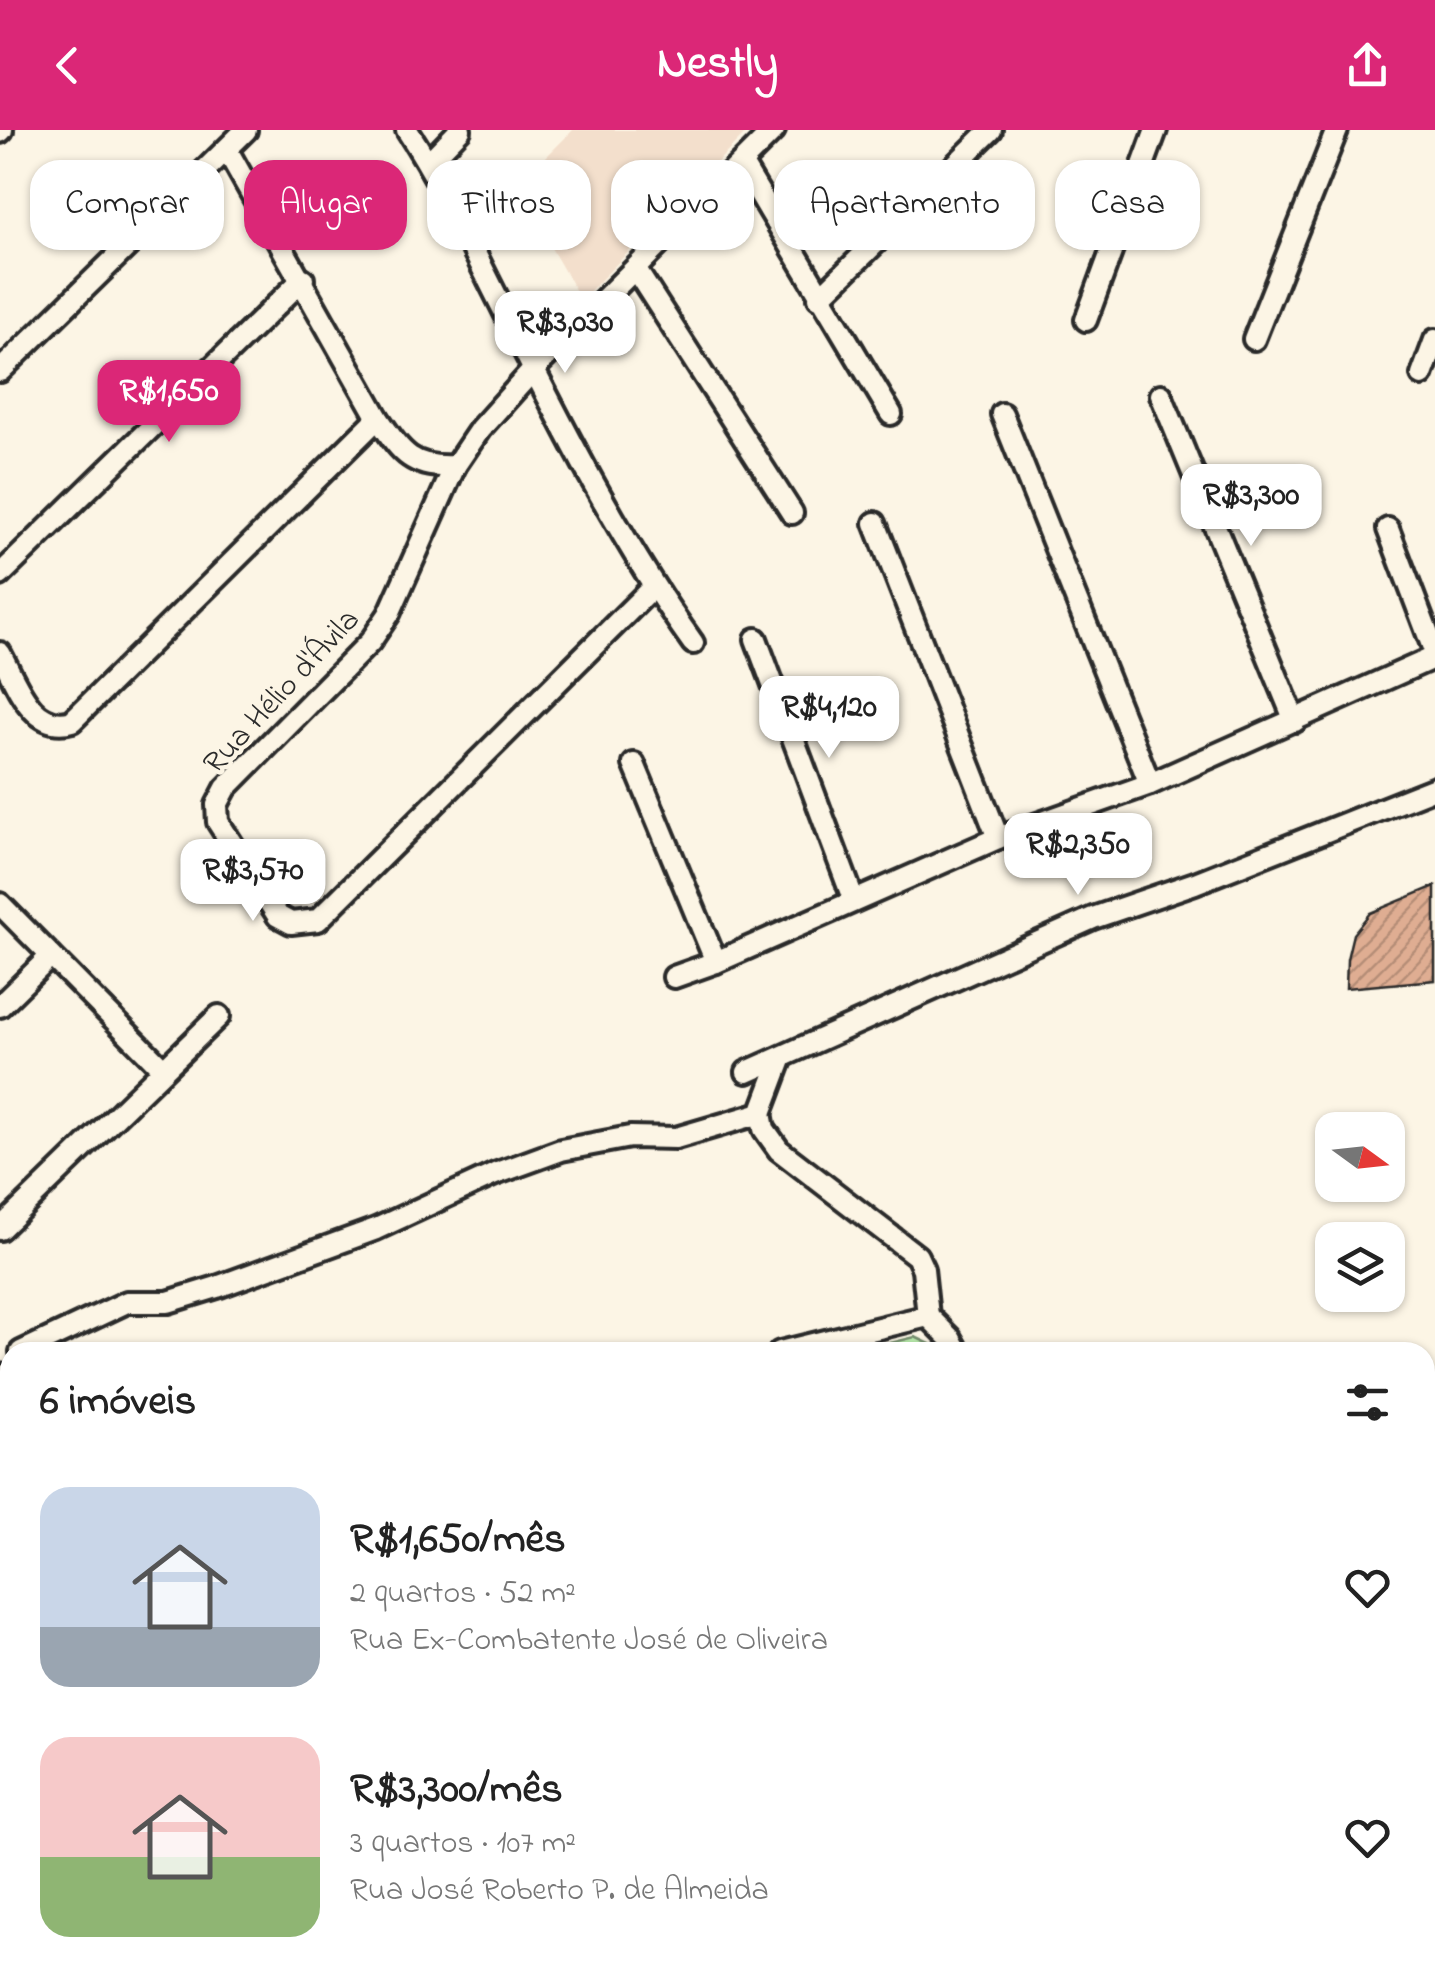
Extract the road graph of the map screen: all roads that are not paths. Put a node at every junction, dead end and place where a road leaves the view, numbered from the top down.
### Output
1 (246, 130) edge
2 (407, 130) edge
3 (460, 130) edge
4 (774, 130) edge
5 (990, 130) edge
6 (1156, 130) edge
7 (1337, 130) edge
8 (227, 150) junction
9 (431, 160) edge
10 (746, 160) edge
11 (427, 161) edge
12 (754, 185) edge
13 (473, 250) edge
14 (656, 250) edge
15 (636, 270) junction
16 (302, 279) junction
17 (820, 298) junction
18 (1086, 320) dead end
19 (1254, 340) dead end
20 (1435, 340) edge
21 (534, 370) junction
22 (0, 371) edge
23 (1422, 374) dead end
24 (1161, 395) dead end
25 (890, 414) dead end
26 (1002, 414) dead end
27 (378, 418) junction
28 (455, 466) junction
29 (792, 513) dead end
30 (875, 523) dead end
31 (1388, 529) dead end
32 (0, 575) edge
33 (653, 587) junction
34 (756, 640) dead end
35 (692, 643) dead end
36 (0, 653) edge
37 (1435, 655) edge
38 (1295, 722) junction
39 (634, 764) dead end
40 (1150, 784) junction
41 (1435, 788) edge
42 (998, 838) junction
43 (854, 900) junction
44 (0, 904) edge
45 (51, 956) junction
46 (716, 962) junction
47 (674, 978) dead end
48 (0, 1006) edge
49 (219, 1016) dead end
50 (782, 1056) junction
51 (163, 1069) junction
52 (747, 1072) dead end
53 (761, 1113) junction
54 (0, 1228) edge
55 (928, 1316) junction
56 (42, 1342) edge
57 (821, 1342) edge
58 (952, 1342) edge

1 - 8 street
2 - 11 street
3 - 9 street
4 - 10 street
5 - 17 street
6 - 18 street
7 - 19 street
8 - 16 street
8 - 22 street
12 - 17 street
13 - 21 street
14 - 15 street
15 - 21 street
15 - 29 street
16 - 27 street
16 - 32 street
17 - 25 street
20 - 23 street
21 - 28 street
21 - 33 street
24 - 38 street
26 - 40 street
27 - 28 street
27 - 36 street
28 - 33 street, Rua Hélio d'Ávila
30 - 42 street
31 - 37 street
33 - 35 street
34 - 43 street
37 - 38 street
38 - 40 street
39 - 46 street
40 - 42 street
41 - 50 street
42 - 43 street
43 - 46 street
44 - 45 street
45 - 48 street
45 - 51 street
46 - 47 street
49 - 51 street
50 - 52 street
50 - 53 street
51 - 54 street
53 - 55 street
53 - 56 street
55 - 57 street
55 - 58 street

